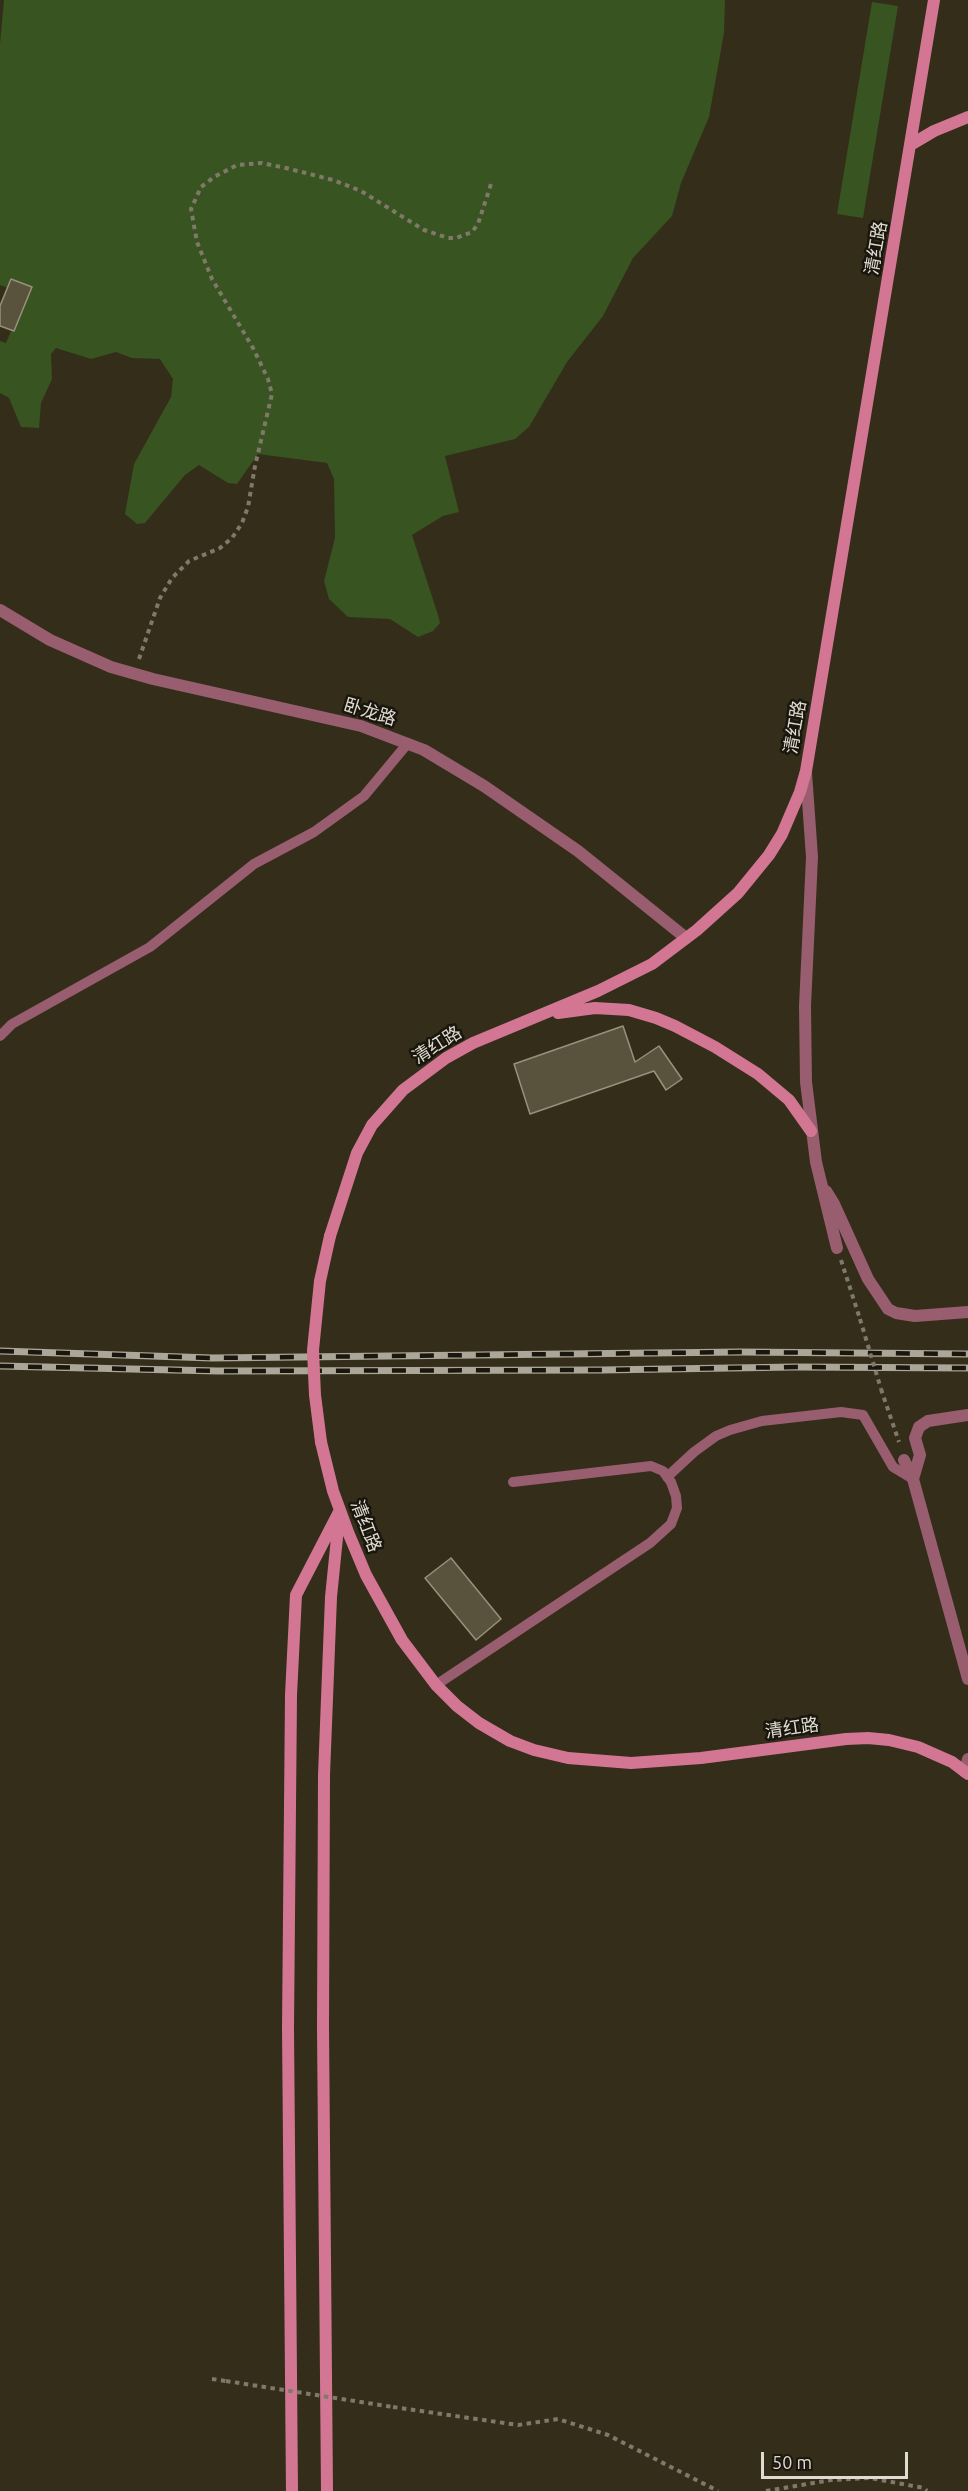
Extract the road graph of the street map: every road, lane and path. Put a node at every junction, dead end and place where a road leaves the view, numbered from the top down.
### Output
1 (934, 0) edge
2 (967, 117) edge
3 (912, 144) junction
4 (491, 184) dead end
5 (0, 610) edge
6 (132, 674) junction
7 (408, 743) junction
8 (806, 771) junction
9 (686, 938) junction
10 (527, 1019) junction
11 (0, 1036) edge
12 (811, 1131) junction
13 (821, 1184) junction
14 (837, 1248) joint
15 (968, 1312) edge
16 (968, 1414) edge
17 (904, 1460) joint
18 (667, 1477) junction
19 (913, 1479) junction
20 (513, 1482) dead end
21 (340, 1510) junction
22 (968, 1678) edge
23 (436, 1685) junction
24 (967, 1768) edge
25 (212, 2379) dead end
26 (292, 2491) edge
27 (327, 2491) edge
28 (718, 2491) edge
29 (766, 2491) edge
30 (927, 2491) edge

1 - 3 main road, 清红路
2 - 3 main road
3 - 8 main road, 清红路
4 - 6 path
5 - 6 street, 卧龙路
6 - 7 street, 卧龙路
7 - 9 street, 卧龙路
7 - 11 lane
8 - 9 main road, 清红路
8 - 12 street
9 - 10 main road, 清红路
10 - 12 main road
10 - 21 main road, 清红路, bridge
12 - 13 street
13 - 14 street
13 - 15 street
14 - 17 path, bridge
16 - 19 street
17 - 19 street
18 - 19 lane
18 - 20 lane
18 - 23 lane
19 - 22 street
21 - 23 main road, 清红路
21 - 26 main road
21 - 27 main road
23 - 24 main road, 清红路
25 - 28 path, bridge
29 - 30 path

